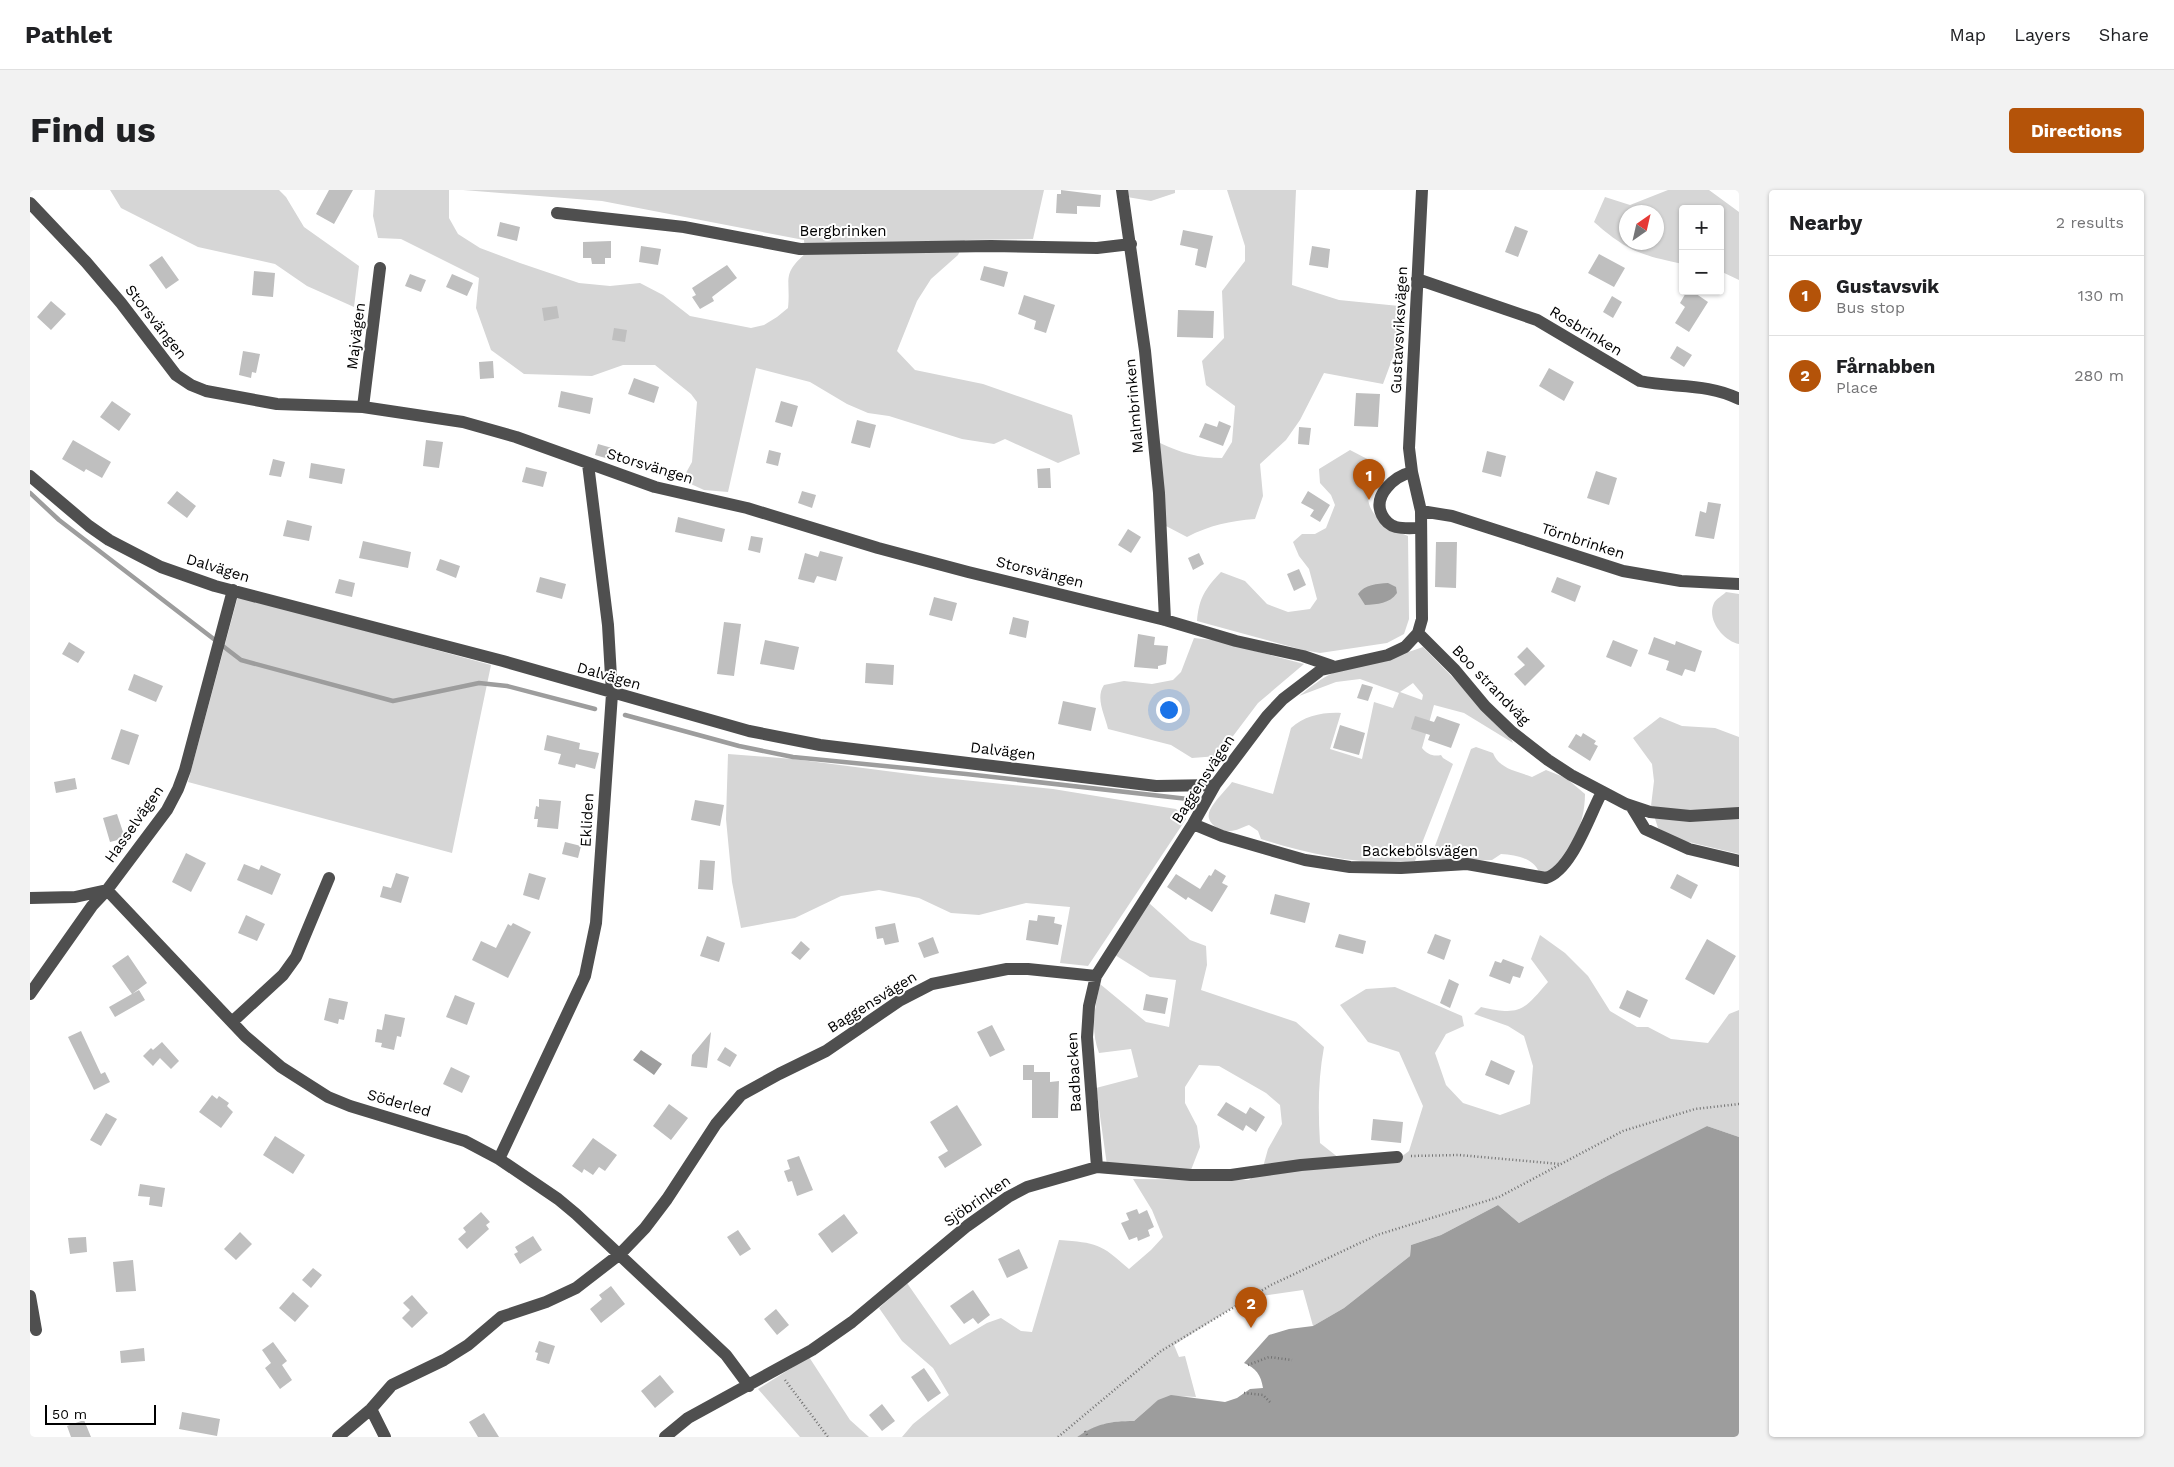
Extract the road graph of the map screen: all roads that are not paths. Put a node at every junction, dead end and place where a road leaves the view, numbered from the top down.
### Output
1 (1122, 190) edge
2 (1422, 190) edge
3 (30, 203) edge
4 (557, 213) dead end
5 (1131, 244) junction
6 (380, 268) dead end
7 (1417, 280) junction
8 (1739, 399) edge
9 (364, 407) junction
10 (588, 464) junction
11 (1412, 472) junction
12 (30, 476) edge
13 (1421, 511) junction
14 (1420, 528) junction
15 (1739, 584) edge
16 (233, 590) junction
17 (1165, 620) junction
18 (1418, 633) junction
19 (1332, 666) junction
20 (612, 694) junction
21 (1215, 785) junction
22 (1602, 792) junction
23 (1631, 806) junction
24 (1739, 813) edge
25 (1193, 824) junction
26 (1739, 861) edge
27 (329, 878) dead end
28 (107, 890) junction
29 (30, 898) edge
30 (1096, 976) junction
31 (30, 994) edge
32 (232, 1022) junction
33 (1397, 1157) road end
34 (499, 1159) junction
35 (1097, 1168) junction
36 (620, 1254) junction
37 (30, 1296) edge
38 (36, 1330) dead end
39 (749, 1386) junction
40 (371, 1409) junction
41 (338, 1437) edge
42 (385, 1437) edge
43 (665, 1437) edge

1 - 5 street, Malmbrinken
2 - 7 street, Gustavsviksvägen
3 - 9 street, Storsvängen
4 - 5 street, Bergbrinken
5 - 17 street, Malmbrinken
6 - 9 street, Majvägen
7 - 8 street, Rosbrinken
7 - 11 street, Gustavsviksvägen
9 - 10 street, Storsvängen
10 - 17 street, Storsvängen
10 - 20 street, Ekliden
11 - 13 street, Gustavsviksvägen
11 - 14 street
12 - 16 street, Dalvägen
13 - 14 street, Gustavsviksvägen
13 - 15 street, Törnbrinken
14 - 18 street
16 - 20 street, Dalvägen
16 - 28 street, Hasselvägen
17 - 19 street, Storsvängen
18 - 19 street, Baggensvägen
18 - 22 street, Boo strandväg
19 - 21 street, Baggensvägen
20 - 21 street, Dalvägen
20 - 34 street, Ekliden
21 - 25 street, Baggensvägen
22 - 23 street, Boo strandväg
22 - 25 street, Backebölsvägen
23 - 24 street, Boo strandväg
23 - 26 street
25 - 30 street, Baggensvägen
27 - 32 street
28 - 29 street
28 - 31 street, Hasselvägen
28 - 32 street, Söderled
30 - 35 street, Badbacken
30 - 36 street, Baggensvägen
32 - 34 street, Söderled
33 - 35 street, Sjöbrinken
34 - 36 street, Söderled
35 - 39 street, Sjöbrinken
36 - 39 street, Söderled
36 - 40 street, Baggensvägen
37 - 38 street
39 - 43 street, Sjöbrinken
40 - 41 street, Baggensvägen
40 - 42 street

